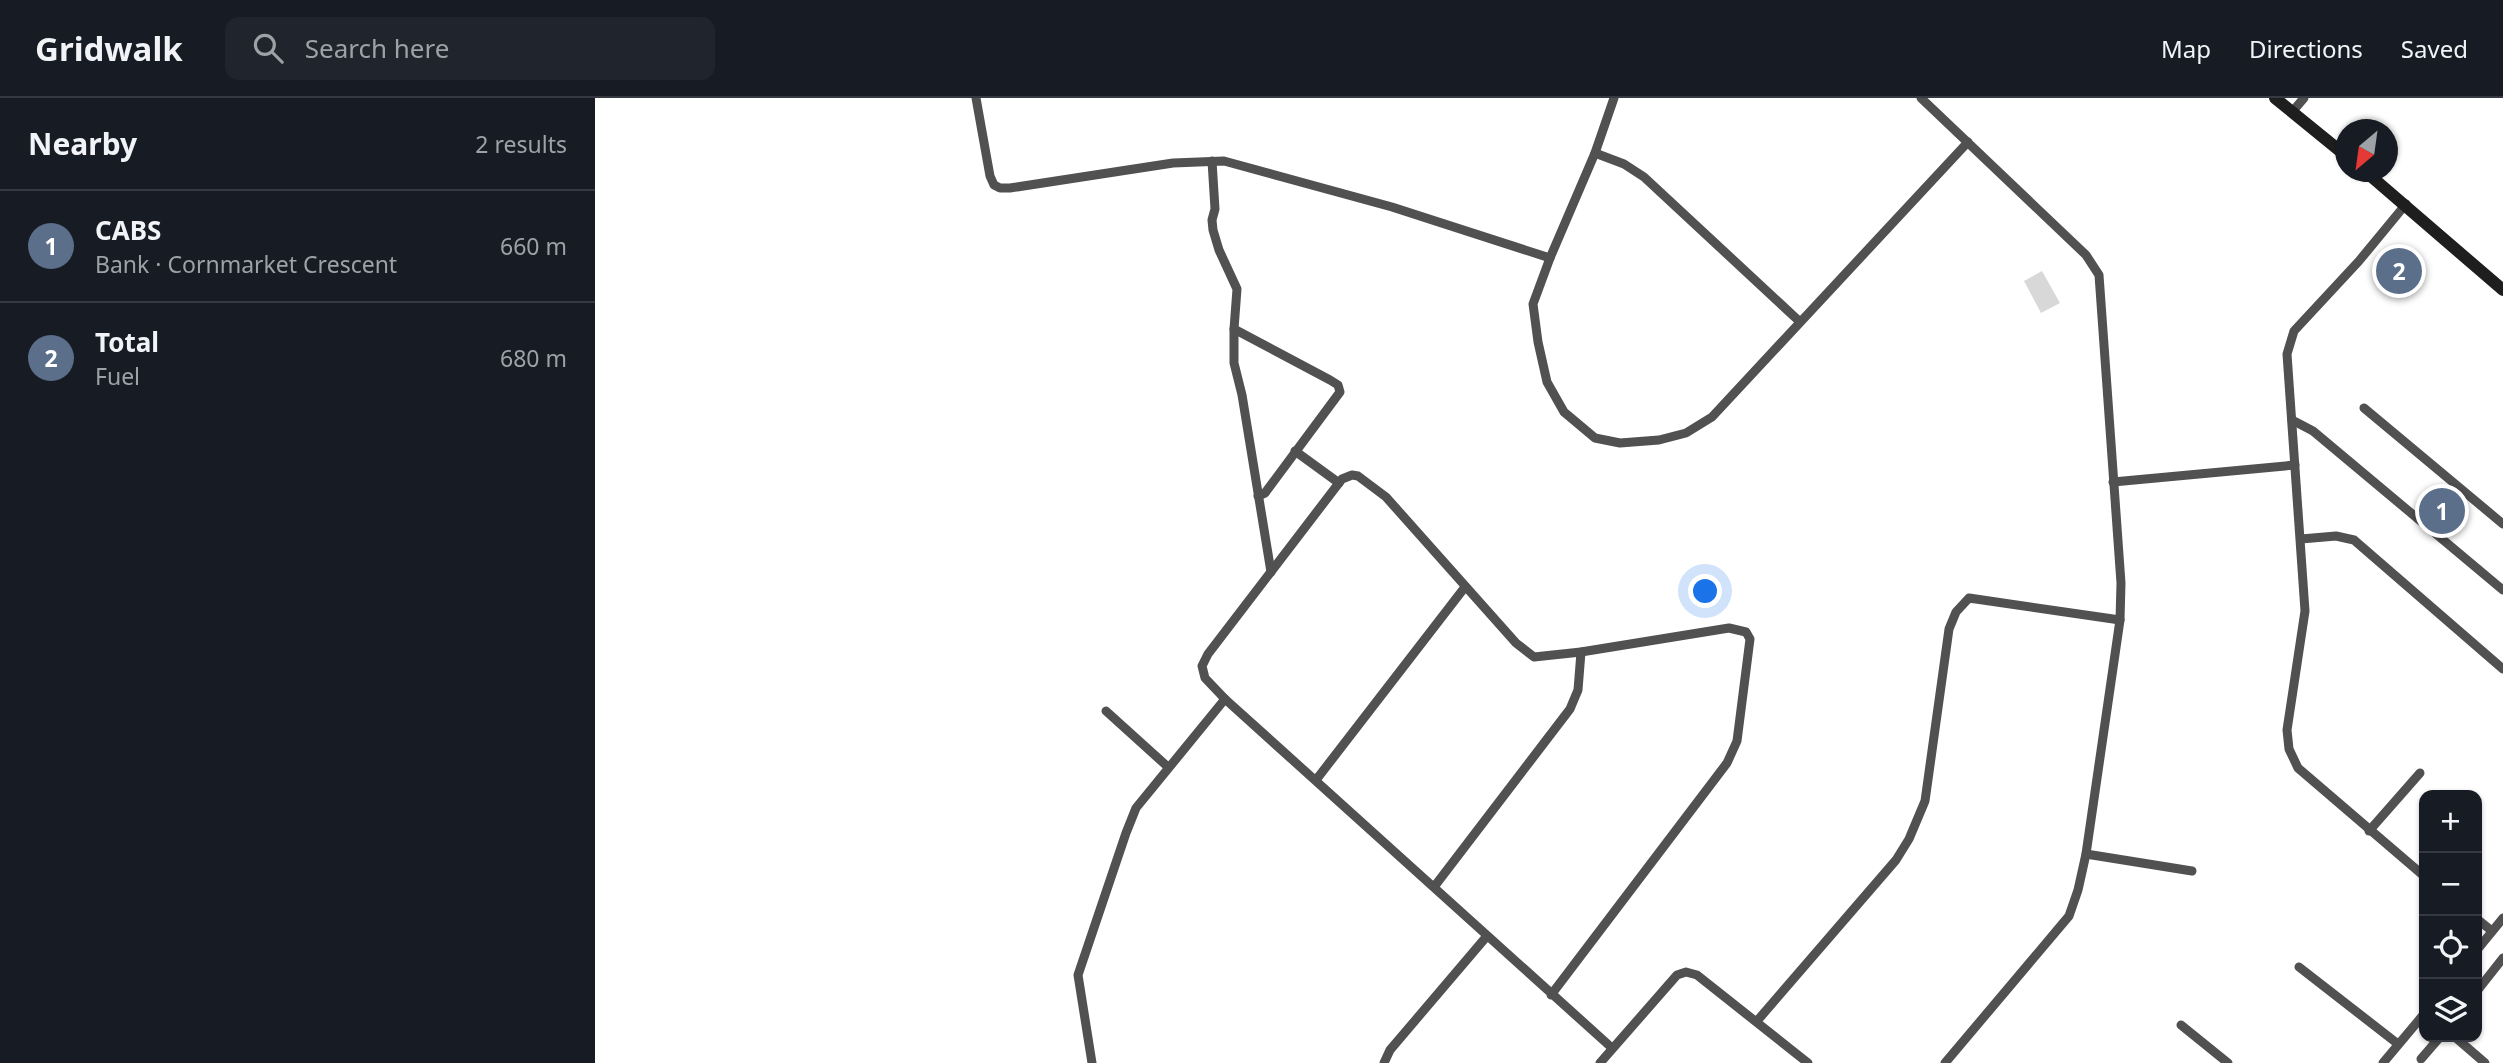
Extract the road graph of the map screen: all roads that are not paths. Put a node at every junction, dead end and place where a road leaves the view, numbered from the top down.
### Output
1 (977, 98) edge
2 (1614, 98) edge
3 (1921, 98) edge
4 (2275, 98) edge
5 (2304, 98) edge
6 (2292, 112) junction
7 (1968, 142) junction
8 (2335, 146) edge
9 (1595, 153) junction
10 (1212, 160) junction
11 (2378, 182) edge
12 (2406, 204) junction
13 (1550, 258) junction
14 (2503, 290) edge
15 (1799, 321) junction
16 (1234, 329) junction
17 (2364, 408) dead end
18 (2292, 420) junction
19 (1295, 452) junction
20 (2295, 465) junction
21 (2113, 482) junction
22 (1339, 483) junction
23 (1258, 496) junction
24 (2503, 524) edge
25 (2301, 539) junction
26 (1271, 572) junction
27 (1465, 587) junction
28 (2503, 590) edge
29 (2120, 620) junction
30 (1581, 652) junction
31 (2503, 669) edge
32 (1225, 699) junction
33 (1106, 711) dead end
34 (1168, 767) junction
35 (2420, 773) dead end
36 (1316, 780) junction
37 (2369, 831) junction
38 (2086, 854) junction
39 (2192, 871) dead end
40 (2419, 872) edge
41 (1434, 887) junction
42 (2503, 918) edge
43 (2482, 923) edge
44 (2492, 932) junction
45 (1487, 936) junction
46 (2482, 944) edge
47 (2503, 958) edge
48 (2299, 967) dead end
49 (2482, 985) edge
50 (1551, 995) junction
51 (2419, 1020) edge
52 (1757, 1021) junction
53 (2181, 1025) dead end
54 (2436, 1042) edge
55 (2461, 1042) edge
56 (2398, 1044) junction
57 (1612, 1048) junction
58 (2421, 1059) dead end
59 (1092, 1063) edge
60 (1384, 1063) edge
61 (1600, 1063) edge
62 (1808, 1063) edge
63 (1945, 1063) edge
64 (2228, 1063) edge
65 (2383, 1063) edge
66 (2485, 1063) edge

1 - 10 street
2 - 9 street
3 - 7 street
4 - 6 street
5 - 6 street
6 - 8 street
7 - 15 street
7 - 21 street
9 - 13 street
9 - 15 street
10 - 13 street
10 - 16 street
11 - 12 street
12 - 14 street
12 - 18 street
13 - 15 street
16 - 19 street
16 - 23 street
17 - 24 street
18 - 20 street
18 - 28 street
19 - 22 street
19 - 23 street
20 - 21 street
20 - 25 street
21 - 29 street
22 - 26 street
22 - 27 street
23 - 26 street
25 - 31 street
25 - 37 street
26 - 32 street
27 - 30 street
27 - 36 street
29 - 38 street
29 - 52 street
30 - 41 street
30 - 50 street
32 - 34 street
32 - 36 street
33 - 34 street
34 - 59 street
35 - 37 street
36 - 41 street
37 - 40 street
38 - 39 street
38 - 63 street
41 - 45 street
42 - 44 street
43 - 44 street
44 - 46 street
45 - 50 street
45 - 60 street
47 - 49 street
48 - 56 street
50 - 57 street
51 - 56 street
52 - 57 street
52 - 62 street
53 - 64 street
54 - 58 street
55 - 66 street
56 - 65 street
57 - 61 street

